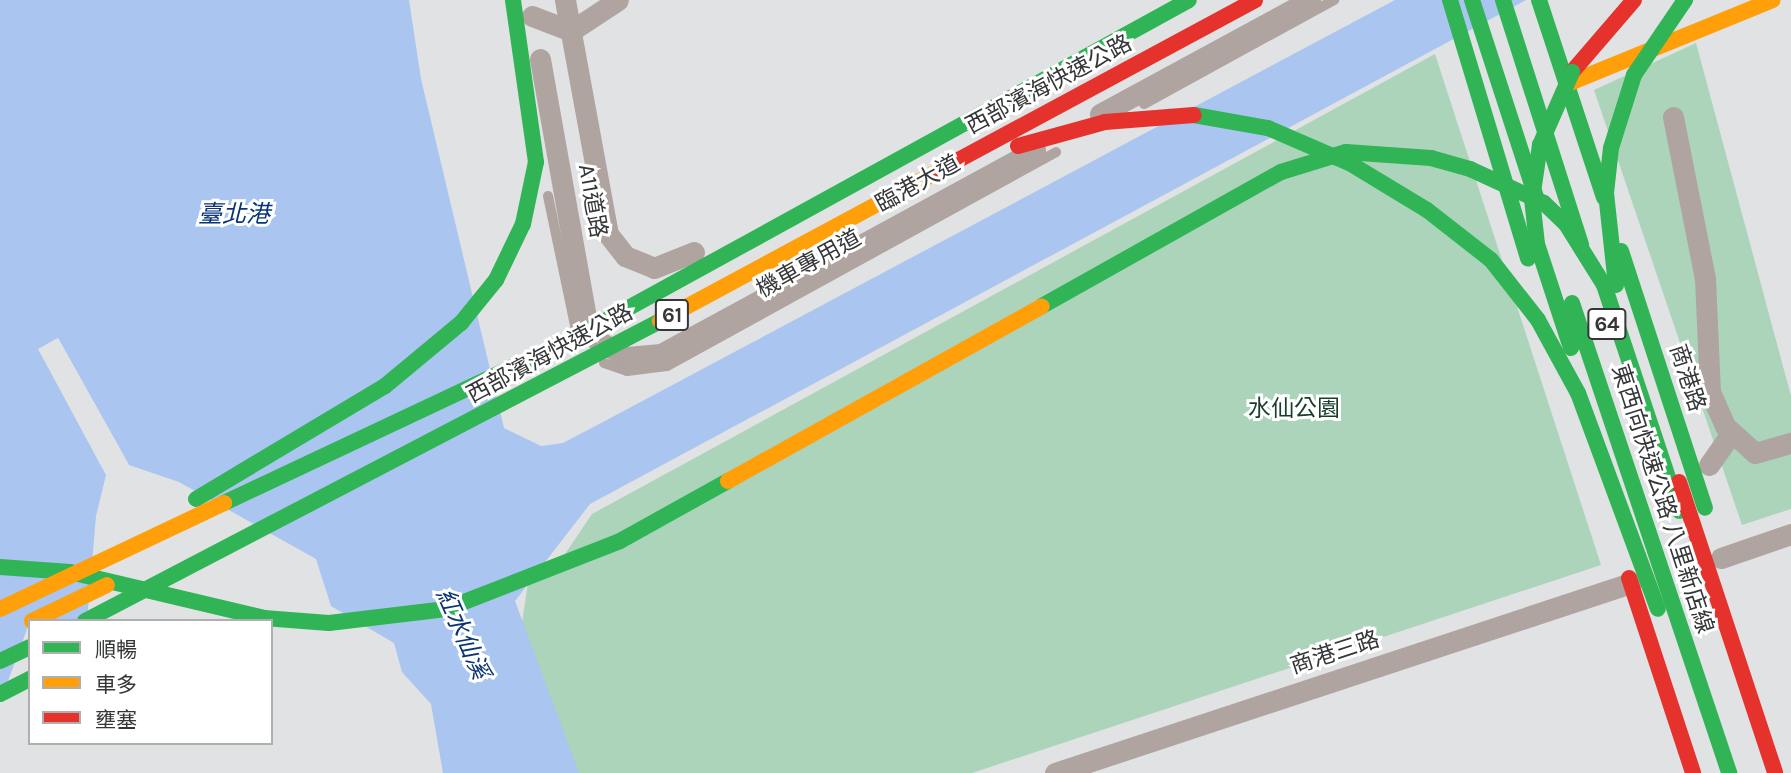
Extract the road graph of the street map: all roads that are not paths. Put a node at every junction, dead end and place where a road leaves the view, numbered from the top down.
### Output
1 (513, 0) edge
2 (557, 0) edge
3 (565, 0) edge
4 (618, 0) edge
5 (1158, 0) edge
6 (1189, 0) edge
7 (1205, 0) edge
8 (1237, 0) edge
9 (1255, 0) edge
10 (1310, 0) edge
11 (1334, 0) edge
12 (1450, 0) edge
13 (1472, 0) edge
14 (1503, 0) edge
15 (1634, 0) edge
16 (1685, 0) edge
17 (1773, 0) edge
18 (1540, 1) edge
19 (531, 8) edge
20 (500, 13) dead end
21 (571, 30) junction
22 (1567, 84) junction
23 (1673, 117) dead end
24 (525, 131) dead end
25 (807, 190) junction
26 (548, 196) dead end
27 (767, 212) junction
28 (844, 254) junction
29 (671, 264) joint
30 (806, 274) junction
31 (698, 301) junction
32 (661, 354) joint
33 (1731, 433) junction
34 (1791, 443) edge
35 (1709, 465) dead end
36 (237, 519) dead end
37 (1791, 534) edge
38 (1721, 558) junction
39 (0, 567) edge
40 (139, 569) dead end
41 (1630, 583) junction
42 (0, 597) edge
43 (0, 609) edge
44 (1658, 609) junction
45 (149, 614) dead end
46 (35, 619) edge
47 (89, 619) edge
48 (28, 622) edge
49 (10, 631) dead end
50 (28, 648) edge
51 (0, 661) edge
52 (28, 680) edge
53 (0, 694) edge
54 (1754, 751) junction
55 (1727, 767) edge
56 (1791, 770) edge
57 (1055, 773) edge
58 (1693, 773) edge
59 (1712, 773) edge
60 (1756, 773) edge
61 (1765, 773) edge
62 (1775, 773) edge

1 - 42 main road, bridge
2 - 19 street
3 - 21 street, A11道路
4 - 21 street
5 - 25 street, 臨港大道
6 - 36 main road, 西部濱海快速公路 / 61, bridge
7 - 43 main road, bridge
8 - 45 main road, bridge
9 - 31 main road, 西部濱海快速公路 / 61, bridge
10 - 28 street, 臨港大道
11 - 26 lane, 機車專用道
12 - 41 main road
13 - 55 main road, 東西向快速公路 八里新店線 / 64
14 - 54 main road, 東西向快速公路 八里新店線 / 64
15 - 44 main road, bridge
16 - 62 main road, bridge
17 - 22 main road
18 - 22 main road, 商港路
19 - 21 street
19 - 32 street, A11道路
20 - 24 lane
21 - 29 street, A11道路
22 - 38 main road, 商港路
23 - 33 street
25 - 27 street, 臨港大道
25 - 28 lane
27 - 29 street, 臨港大道
27 - 30 lane
28 - 30 street, 臨港大道
30 - 32 street, 臨港大道
31 - 44 main road, bridge
31 - 47 main road, 西部濱海快速公路 / 61, bridge
33 - 34 street
33 - 35 street
37 - 38 street
38 - 56 main road, 商港路
39 - 54 main road, bridge
40 - 46 main road, bridge
41 - 57 street, 商港三路
41 - 58 main road
44 - 59 main road
48 - 49 main road
50 - 51 main road
52 - 53 main road
54 - 60 main road, 東西向快速公路 八里新店線 / 64
54 - 61 main road

